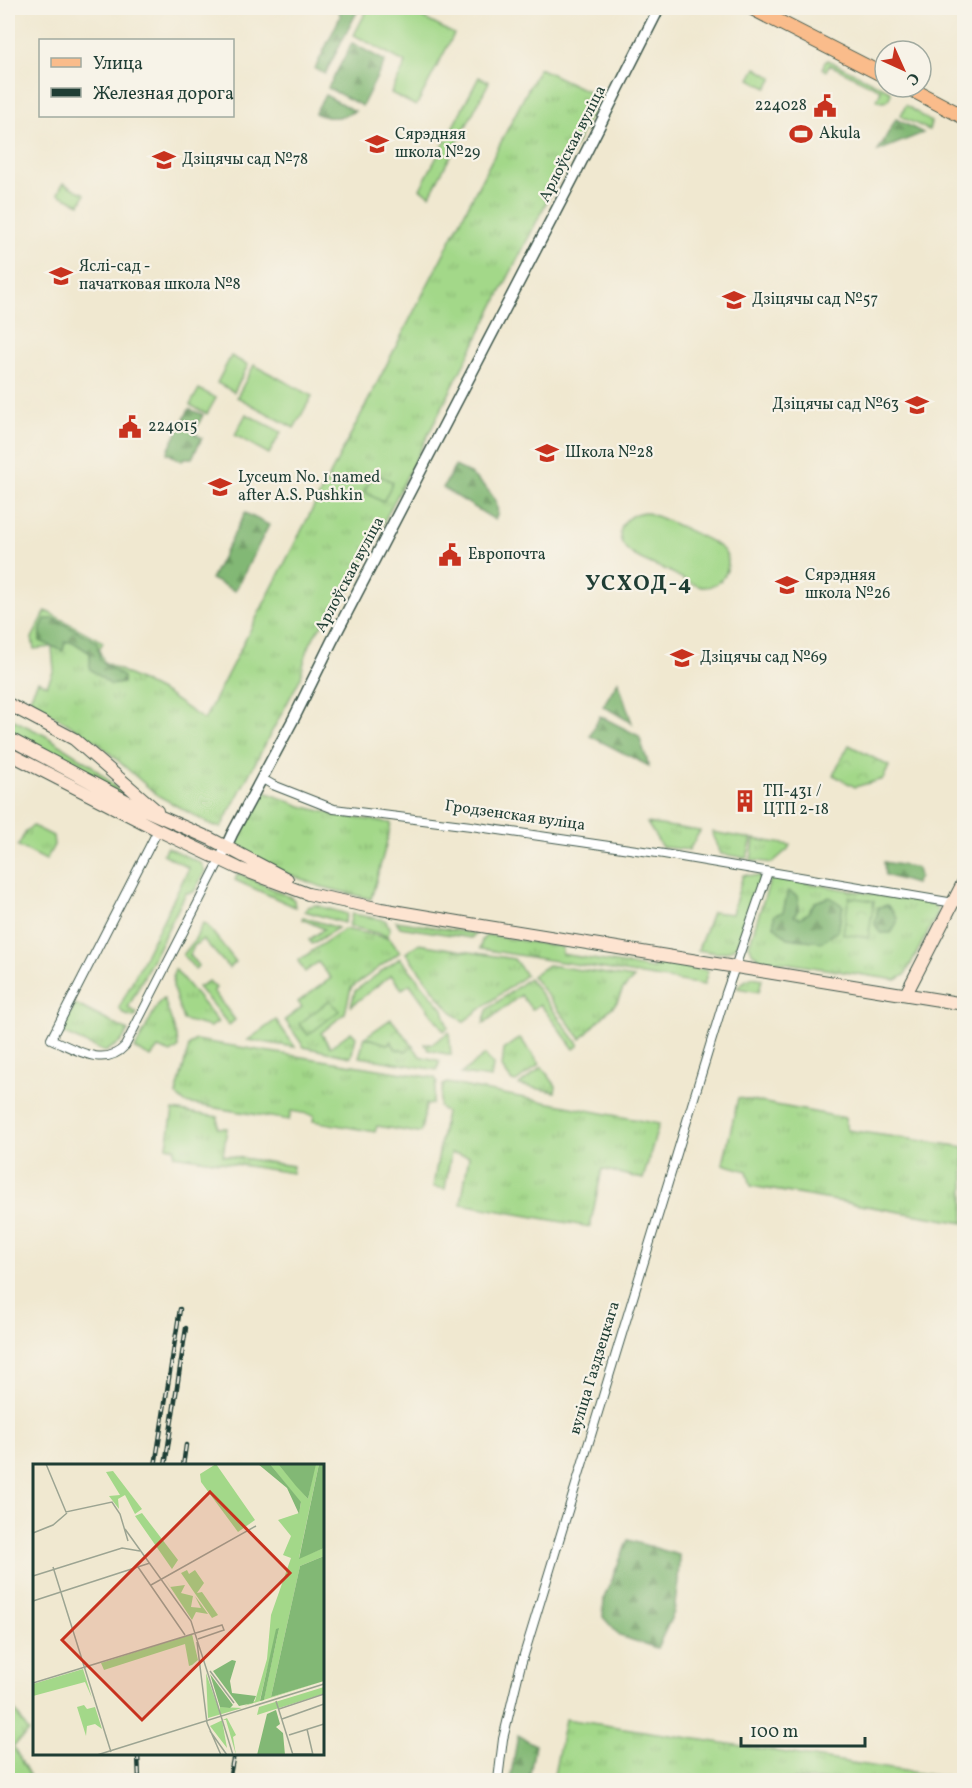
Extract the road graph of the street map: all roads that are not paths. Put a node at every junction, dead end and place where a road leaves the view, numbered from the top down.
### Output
1 (659, 8) edge
2 (752, 8) edge
3 (873, 70) edge
4 (930, 99) edge
5 (964, 117) edge
6 (8, 704) edge
7 (8, 738) edge
8 (8, 753) edge
9 (261, 778) junction
10 (167, 820) junction
11 (158, 830) junction
12 (226, 847) junction
13 (220, 860) junction
14 (768, 872) junction
15 (964, 881) edge
16 (327, 897) junction
17 (954, 903) junction
18 (734, 968) junction
19 (906, 994) junction
20 (964, 1004) edge
21 (498, 1780) edge

1 - 9 street, Арлоўская вуліца
2 - 3 main road
4 - 5 main road
6 - 10 main road
7 - 10 main road
8 - 11 main road
9 - 12 street, Арлоўская вуліца
9 - 14 street, Гродзенская вуліца
10 - 12 main road
11 - 13 main road
11 - 13 street, Арлоўская вуліца
12 - 13 street, Арлоўская вуліца
12 - 16 main road
13 - 16 main road
14 - 17 street, Гродзенская вуліца
14 - 18 street
15 - 17 main road
16 - 18 main road
17 - 19 main road
18 - 19 main road
18 - 21 street, вуліца Газдзецкага
19 - 20 main road

